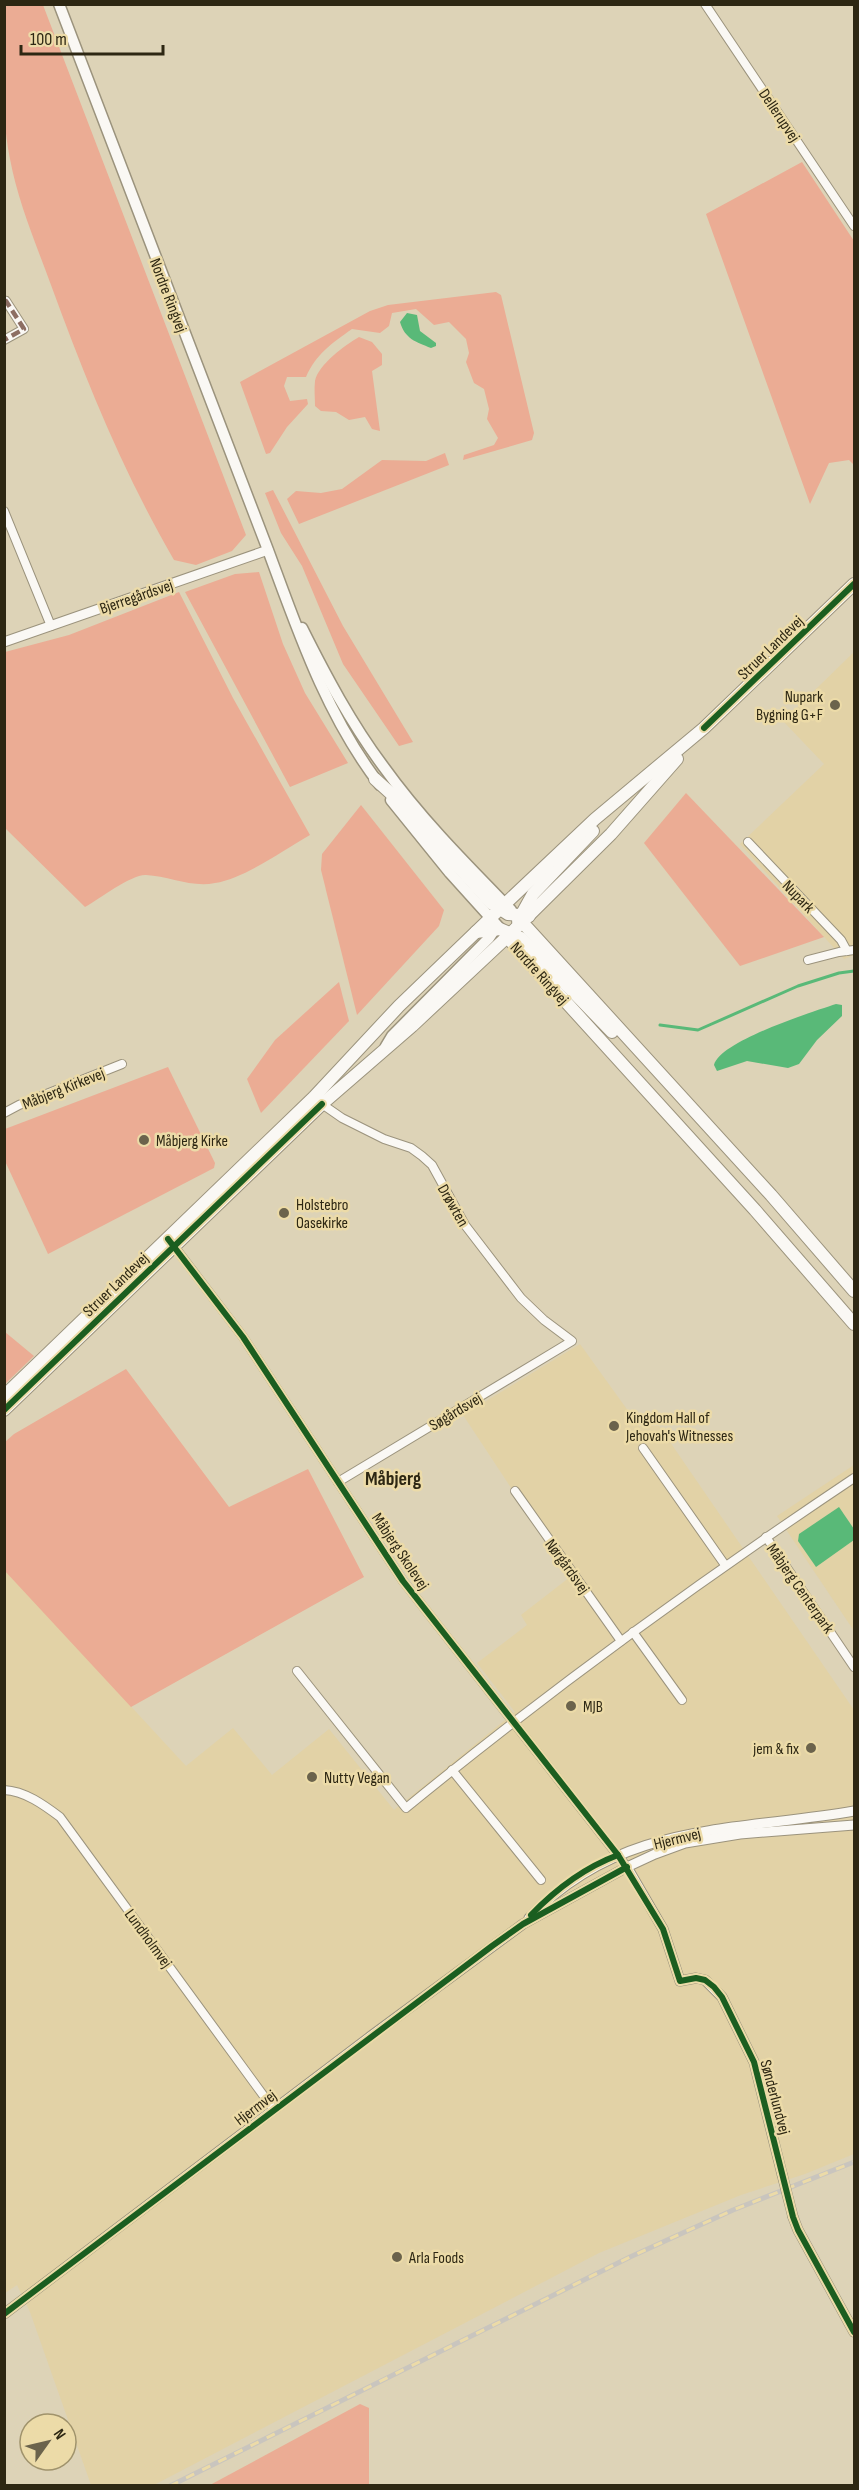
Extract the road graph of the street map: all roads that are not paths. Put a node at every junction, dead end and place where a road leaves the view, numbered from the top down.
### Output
1 (59, 4) edge
2 (705, 4) edge
3 (855, 226) edge
4 (4, 302) edge
5 (4, 340) edge
6 (4, 511) edge
7 (268, 550) junction
8 (281, 584) junction
9 (855, 584) edge
10 (51, 626) junction
11 (4, 642) edge
12 (704, 728) junction
13 (375, 779) joint
14 (619, 799) junction
15 (748, 842) dead end
16 (510, 922) junction
17 (851, 951) edge
18 (808, 960) dead end
19 (122, 1064) dead end
20 (318, 1101) junction
21 (4, 1113) edge
22 (171, 1242) junction
23 (855, 1291) edge
24 (855, 1324) edge
25 (572, 1341) joint
26 (4, 1396) edge
27 (4, 1410) edge
28 (643, 1448) dead end
29 (855, 1478) edge
30 (338, 1482) junction
31 (515, 1491) dead end
32 (766, 1537) junction
33 (725, 1565) junction
34 (633, 1632) junction
35 (621, 1641) junction
36 (855, 1667) edge
37 (297, 1671) dead end
38 (682, 1700) dead end
39 (512, 1722) junction
40 (452, 1770) junction
41 (4, 1790) edge
42 (855, 1811) edge
43 (855, 1825) edge
44 (618, 1855) junction
45 (627, 1867) junction
46 (541, 1880) dead end
47 (523, 1924) junction
48 (274, 2110) junction
49 (4, 2314) edge
50 (855, 2332) edge

1 - 7 main road, Nordre Ringvej
2 - 3 street, Dellerupvej
4 - 5 street
6 - 10 street
7 - 8 main road, Nordre Ringvej
7 - 10 street, Bjerregårdsvej
8 - 13 main road, Nordre Ringvej
8 - 16 main road, Nordre Ringvej
9 - 12 main road, Struer Landevej
10 - 11 street, Bjerregårdsvej
12 - 14 main road, Struer Landevej
12 - 16 main road, Struer Landevej
13 - 16 main road
14 - 16 main road, Struer Landevej
14 - 16 main road
15 - 17 street, Nupark
16 - 20 main road, Struer Landevej
16 - 20 main road, Struer Landevej
16 - 23 main road, Nordre Ringvej
16 - 24 main road, Nordre Ringvej
17 - 18 street, Nupark
19 - 21 street, Måbjerg Kirkevej
20 - 22 main road, Struer Landevej
20 - 25 street, Drøwten
22 - 26 main road, Struer Landevej
22 - 27 main road, Struer Landevej
22 - 30 street, Måbjerg Skolevej
25 - 30 street, Søgårdsvej
28 - 33 street
29 - 32 street, Måbjerg Centerpark
30 - 39 street, Måbjerg Skolevej
31 - 35 street, Nørgårdsvej
32 - 33 street
32 - 36 street, Måbjerg Centerpark
33 - 34 street
34 - 35 street
34 - 38 street
35 - 39 street
37 - 40 street
39 - 40 street
39 - 44 street, Måbjerg Skolevej
40 - 46 street
41 - 48 street, Lundholmvej
42 - 44 street, Hjermvej
43 - 45 street, Hjermvej
44 - 45 street, Måbjerg Skolevej
44 - 47 street, Hjermvej
45 - 47 street, Hjermvej
45 - 50 street, Sønderlundvej, bridge
47 - 48 street, Hjermvej
48 - 49 street, Hjermvej

